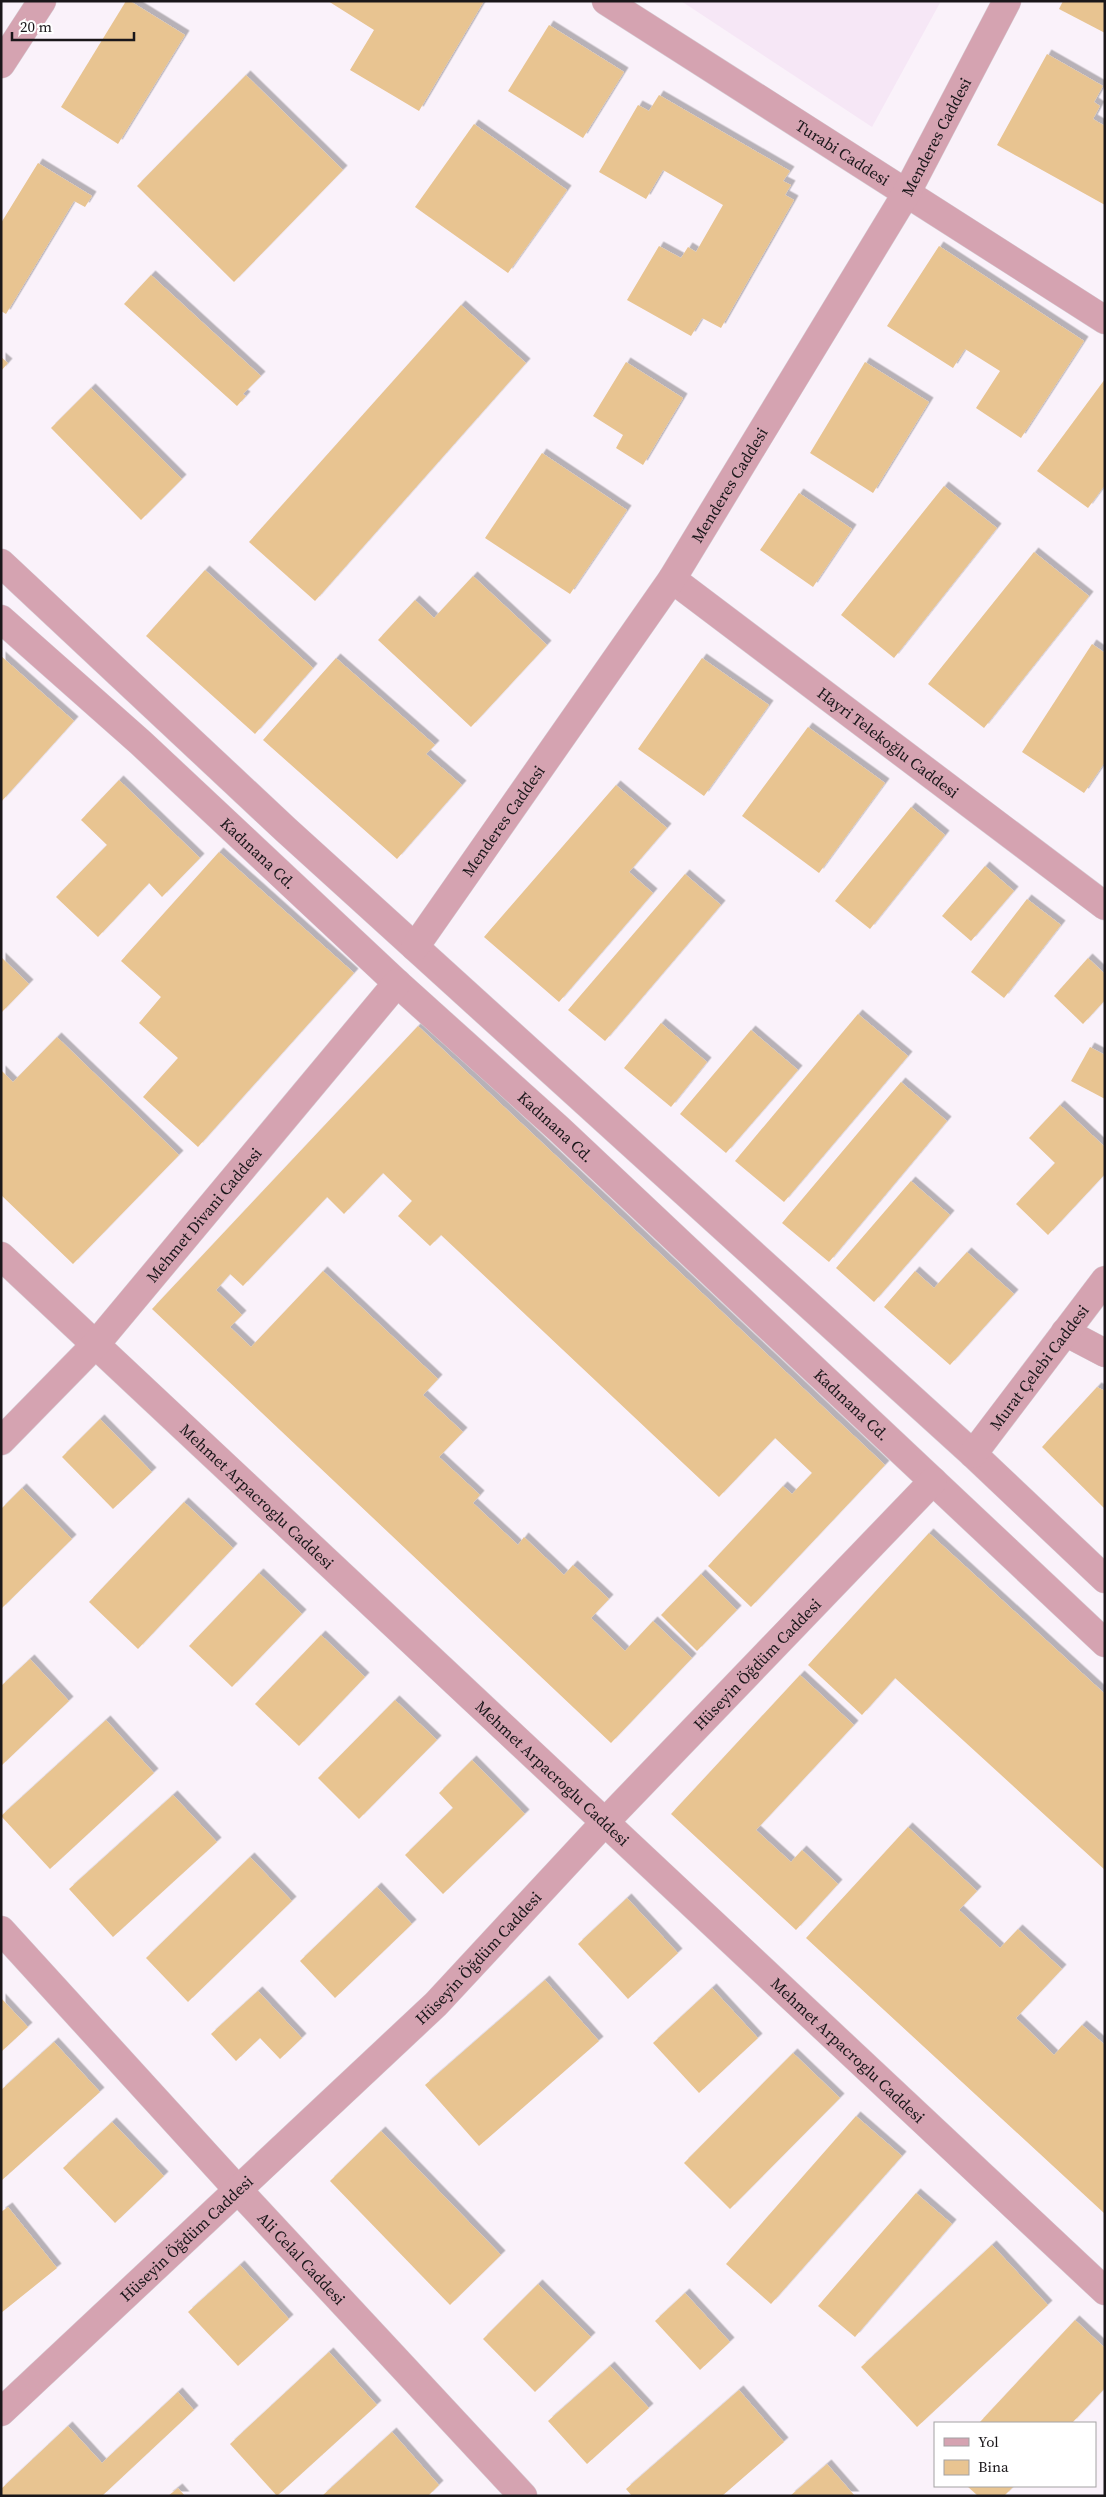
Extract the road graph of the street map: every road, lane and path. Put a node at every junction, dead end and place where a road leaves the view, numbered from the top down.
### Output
1 (42, 1) edge
2 (606, 1) edge
3 (1007, 1) edge
4 (1, 64) edge
5 (906, 194) junction
6 (1105, 320) edge
7 (1, 563) edge
8 (672, 579) junction
9 (1, 619) edge
10 (1105, 906) edge
11 (415, 947) junction
12 (397, 983) junction
13 (1, 1256) edge
14 (1105, 1280) edge
15 (1066, 1332) junction
16 (96, 1344) junction
17 (1105, 1353) edge
18 (1, 1441) edge
19 (973, 1454) junction
20 (933, 1481) junction
21 (1105, 1579) edge
22 (1105, 1643) edge
23 (606, 1821) junction
24 (1, 1930) edge
25 (239, 2191) junction
26 (1105, 2292) edge
27 (1, 2412) edge
28 (523, 2496) edge

1 - 4 street
2 - 5 street, Turabi Caddesi
3 - 5 street, Menderes Caddesi
5 - 6 street, Turabi Caddesi
5 - 8 street, Menderes Caddesi
7 - 11 street
8 - 10 street, Hayri Telekoğlu Caddesi
8 - 11 street, Menderes Caddesi
9 - 12 street, Kadınana Cd.
11 - 19 street
12 - 16 street, Mehmet Divani Caddesi
12 - 20 street, Kadınana Cd.
13 - 16 street, Mehmet Arpacroglu Caddesi
14 - 15 street, Murat Çelebi Caddesi
15 - 17 street
15 - 19 street, Murat Çelebi Caddesi
16 - 18 street, Mehmet Divani Caddesi
16 - 23 street, Mehmet Arpacroglu Caddesi
19 - 21 street
20 - 22 street, Kadınana Cd.
20 - 23 street, Hüseyin Öğdüm Caddesi
23 - 25 street, Hüseyin Öğdüm Caddesi
23 - 26 street, Mehmet Arpacroglu Caddesi
24 - 25 street, Ali Celal Caddesi
25 - 27 street, Hüseyin Öğdüm Caddesi
25 - 28 street, Ali Celal Caddesi

